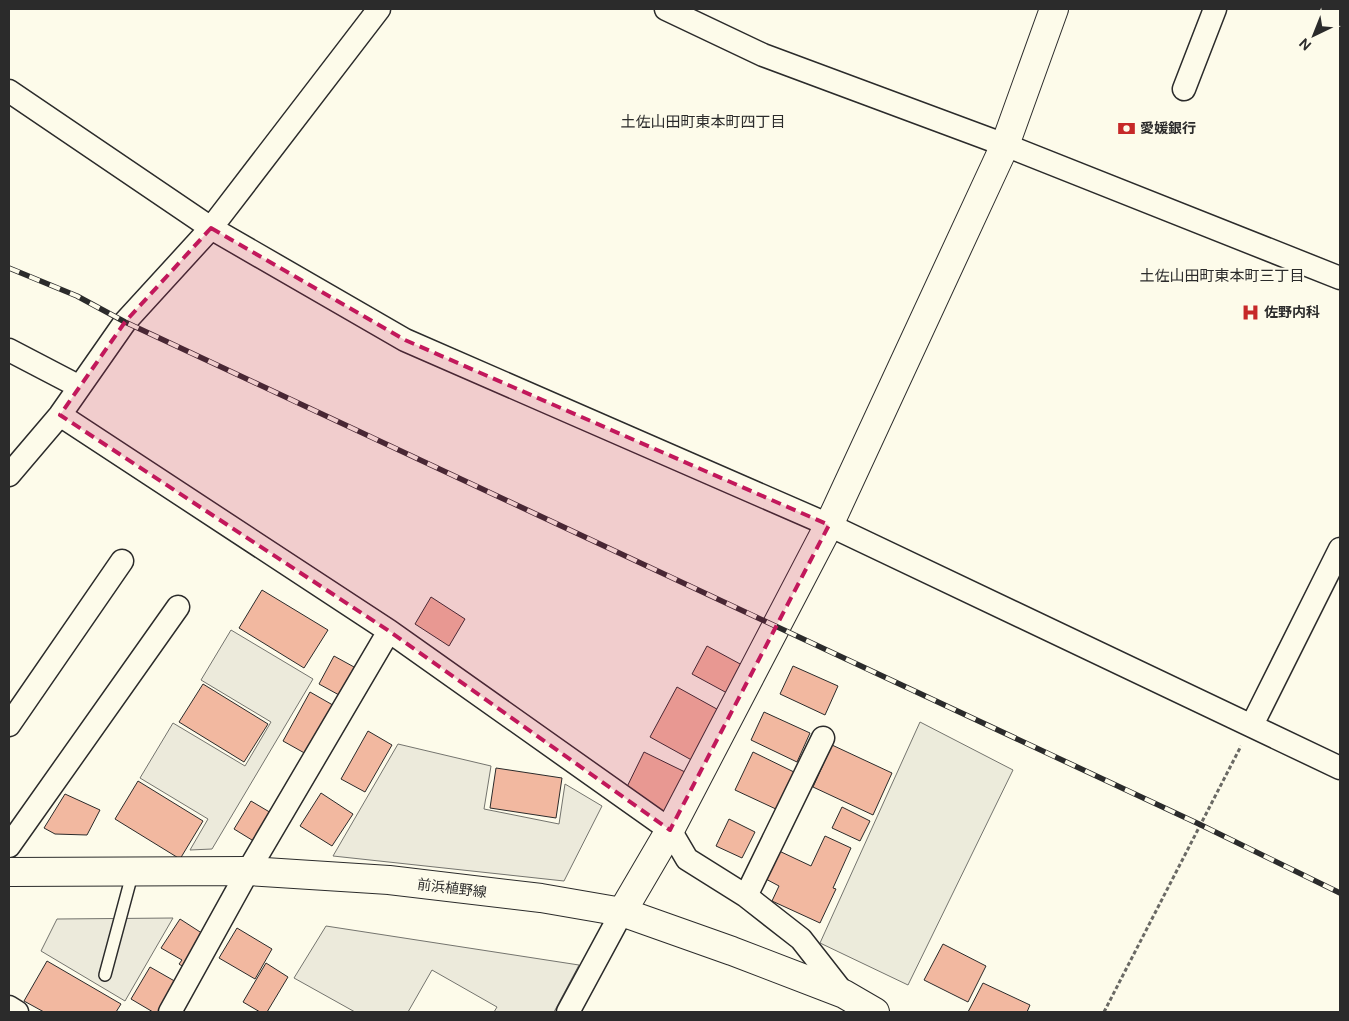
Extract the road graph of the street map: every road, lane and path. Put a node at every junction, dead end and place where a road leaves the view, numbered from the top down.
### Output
1 (379, 9) edge
2 (666, 9) edge
3 (1054, 9) edge
4 (1215, 9) edge
5 (1184, 89) dead end
6 (9, 91) edge
7 (1006, 145) junction
8 (211, 228) junction
9 (1340, 278) edge
10 (9, 350) edge
11 (78, 386) junction
12 (60, 415) junction
13 (11, 469) edge
14 (829, 525) junction
15 (1340, 549) edge
16 (122, 561) dead end
17 (178, 608) dead end
18 (389, 632) junction
19 (9, 724) edge
20 (1252, 724) junction
21 (823, 738) dead end
22 (1340, 768) edge
23 (670, 830) junction
24 (9, 846) edge
25 (133, 871) junction
26 (248, 871) junction
27 (9, 872) edge
28 (746, 896) junction
29 (622, 912) junction
30 (105, 975) dead end
31 (844, 994) junction
32 (9, 1007) edge
33 (17, 1012) edge
34 (170, 1012) edge
35 (568, 1012) edge
36 (875, 1012) edge
37 (1104, 1012) edge

1 - 8 street
2 - 7 street
3 - 7 street
4 - 5 street
6 - 8 street
7 - 9 street
7 - 14 street
8 - 11 street
8 - 14 street
10 - 11 street
11 - 12 street
12 - 13 street
12 - 18 street
14 - 20 street
14 - 23 street
15 - 20 street
16 - 19 street
17 - 24 street
18 - 23 street
18 - 26 street
20 - 22 street
20 - 37 path
21 - 28 street
23 - 28 street
23 - 29 street
25 - 26 street, 前浜植野線
25 - 27 street, 前浜植野線
25 - 30 lane
26 - 29 street, 前浜植野線
26 - 34 street
28 - 31 street
29 - 31 street, 前浜植野線
29 - 35 street
31 - 36 street, 前浜植野線
32 - 33 street

